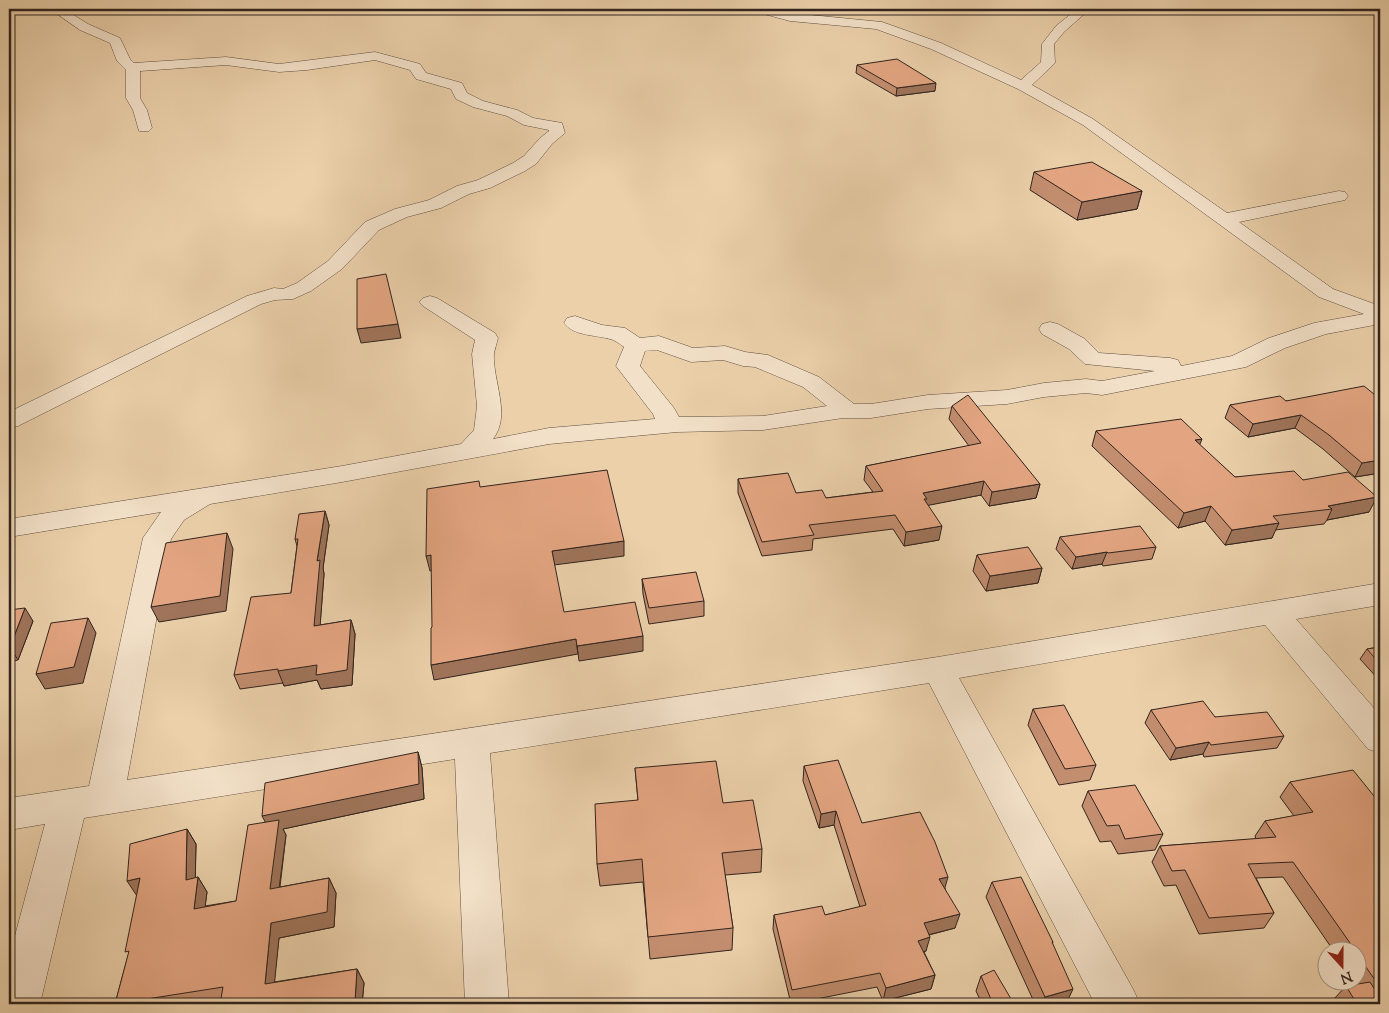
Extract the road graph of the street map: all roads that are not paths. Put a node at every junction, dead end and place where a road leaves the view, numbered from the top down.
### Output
1 (56, 9) edge
2 (757, 9) edge
3 (1084, 9) edge
4 (131, 68) junction
5 (1023, 86) junction
6 (144, 128) dead end
7 (1339, 196) dead end
8 (1224, 219) junction
9 (430, 302) dead end
10 (1380, 313) edge
11 (1380, 318) edge
12 (575, 323) dead end
13 (1050, 329) dead end
14 (636, 345) junction
15 (1204, 368) junction
16 (848, 412) junction
17 (9, 421) edge
18 (669, 426) junction
19 (469, 451) junction
20 (205, 495) junction
21 (122, 509) junction
22 (9, 528) edge
23 (157, 538) junction
24 (1380, 594) edge
25 (1272, 612) junction
26 (938, 669) junction
27 (1380, 739) edge
28 (472, 742) junction
29 (87, 801) junction
30 (9, 814) edge
31 (18, 1004) edge
32 (487, 1004) edge
33 (1118, 1004) edge

1 - 4 street
2 - 5 street
3 - 5 street
4 - 6 street
4 - 17 street
5 - 8 street
7 - 8 street
8 - 10 street
9 - 19 street
11 - 15 street
12 - 14 street
13 - 15 street
14 - 16 street
14 - 18 street
15 - 16 street
16 - 18 street
18 - 19 street
19 - 20 street
20 - 21 street
20 - 23 street
21 - 22 street
21 - 23 street
23 - 29 street
24 - 25 street
25 - 26 street
25 - 27 street
26 - 28 street
26 - 33 street
28 - 29 street
28 - 32 street
29 - 30 street
29 - 31 street

